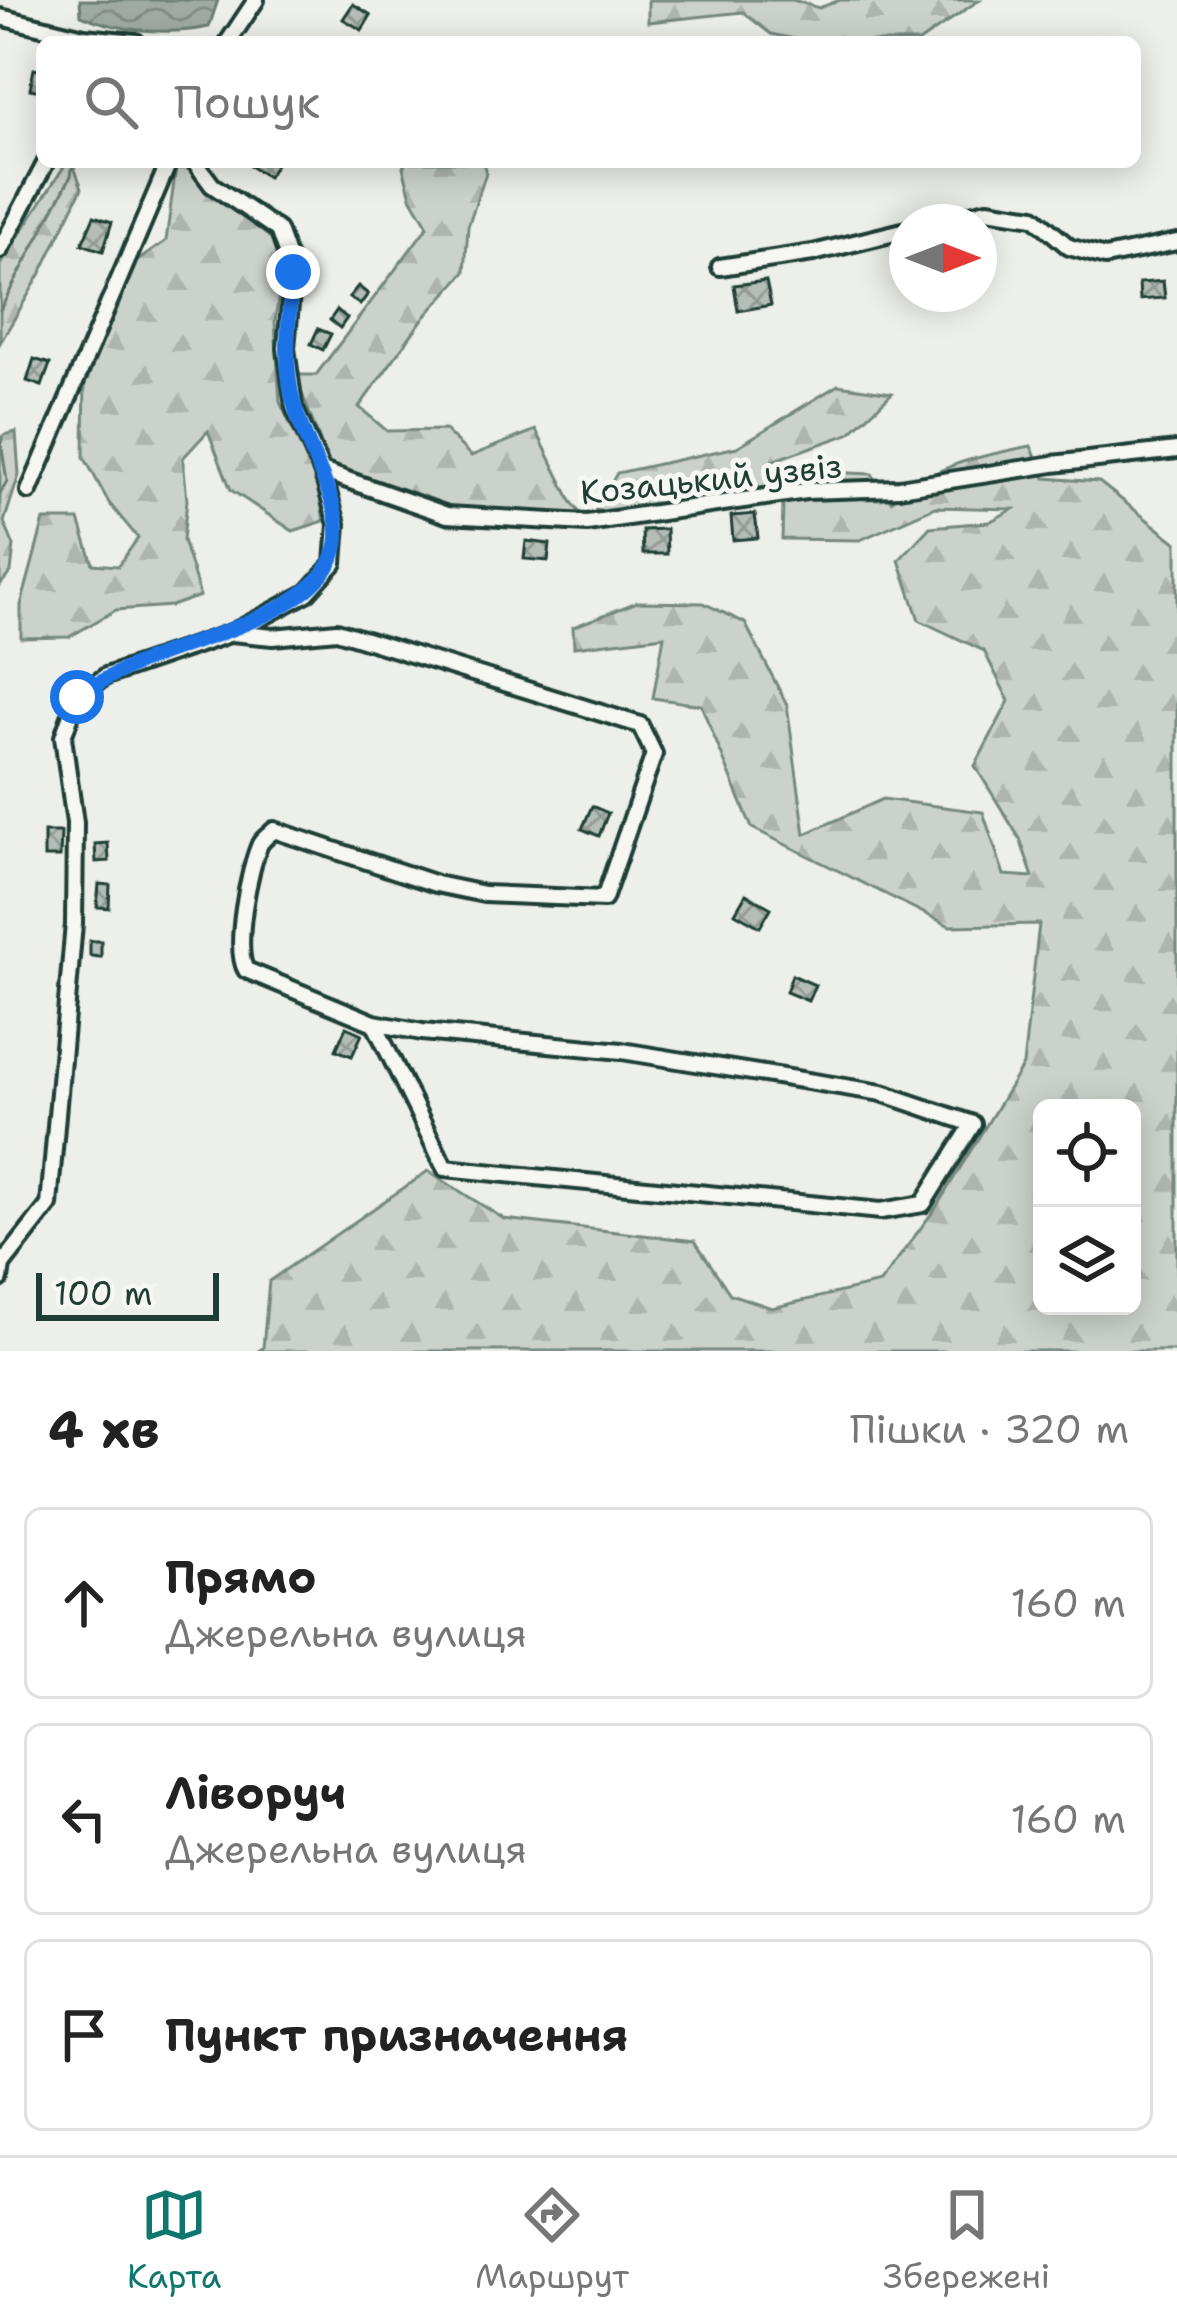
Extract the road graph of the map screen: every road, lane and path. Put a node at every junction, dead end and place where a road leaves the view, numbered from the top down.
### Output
1 (256, 0) edge
2 (0, 16) edge
3 (73, 36) edge
4 (232, 36) edge
5 (43, 168) edge
6 (166, 168) edge
7 (199, 168) edge
8 (997, 211) edge
9 (889, 234) edge
10 (1177, 242) edge
11 (0, 250) edge
12 (720, 267) dead end
13 (1177, 450) edge
14 (322, 471) junction
15 (29, 491) dead end
16 (232, 633) junction
17 (374, 1023) junction
18 (1, 1270) edge

1 - 4 street
2 - 3 street
5 - 11 street
6 - 15 street
7 - 14 street
8 - 10 street
9 - 12 street
13 - 14 street, Козацький узвіз
14 - 16 street
16 - 17 street
16 - 18 street
17 - 17 street

